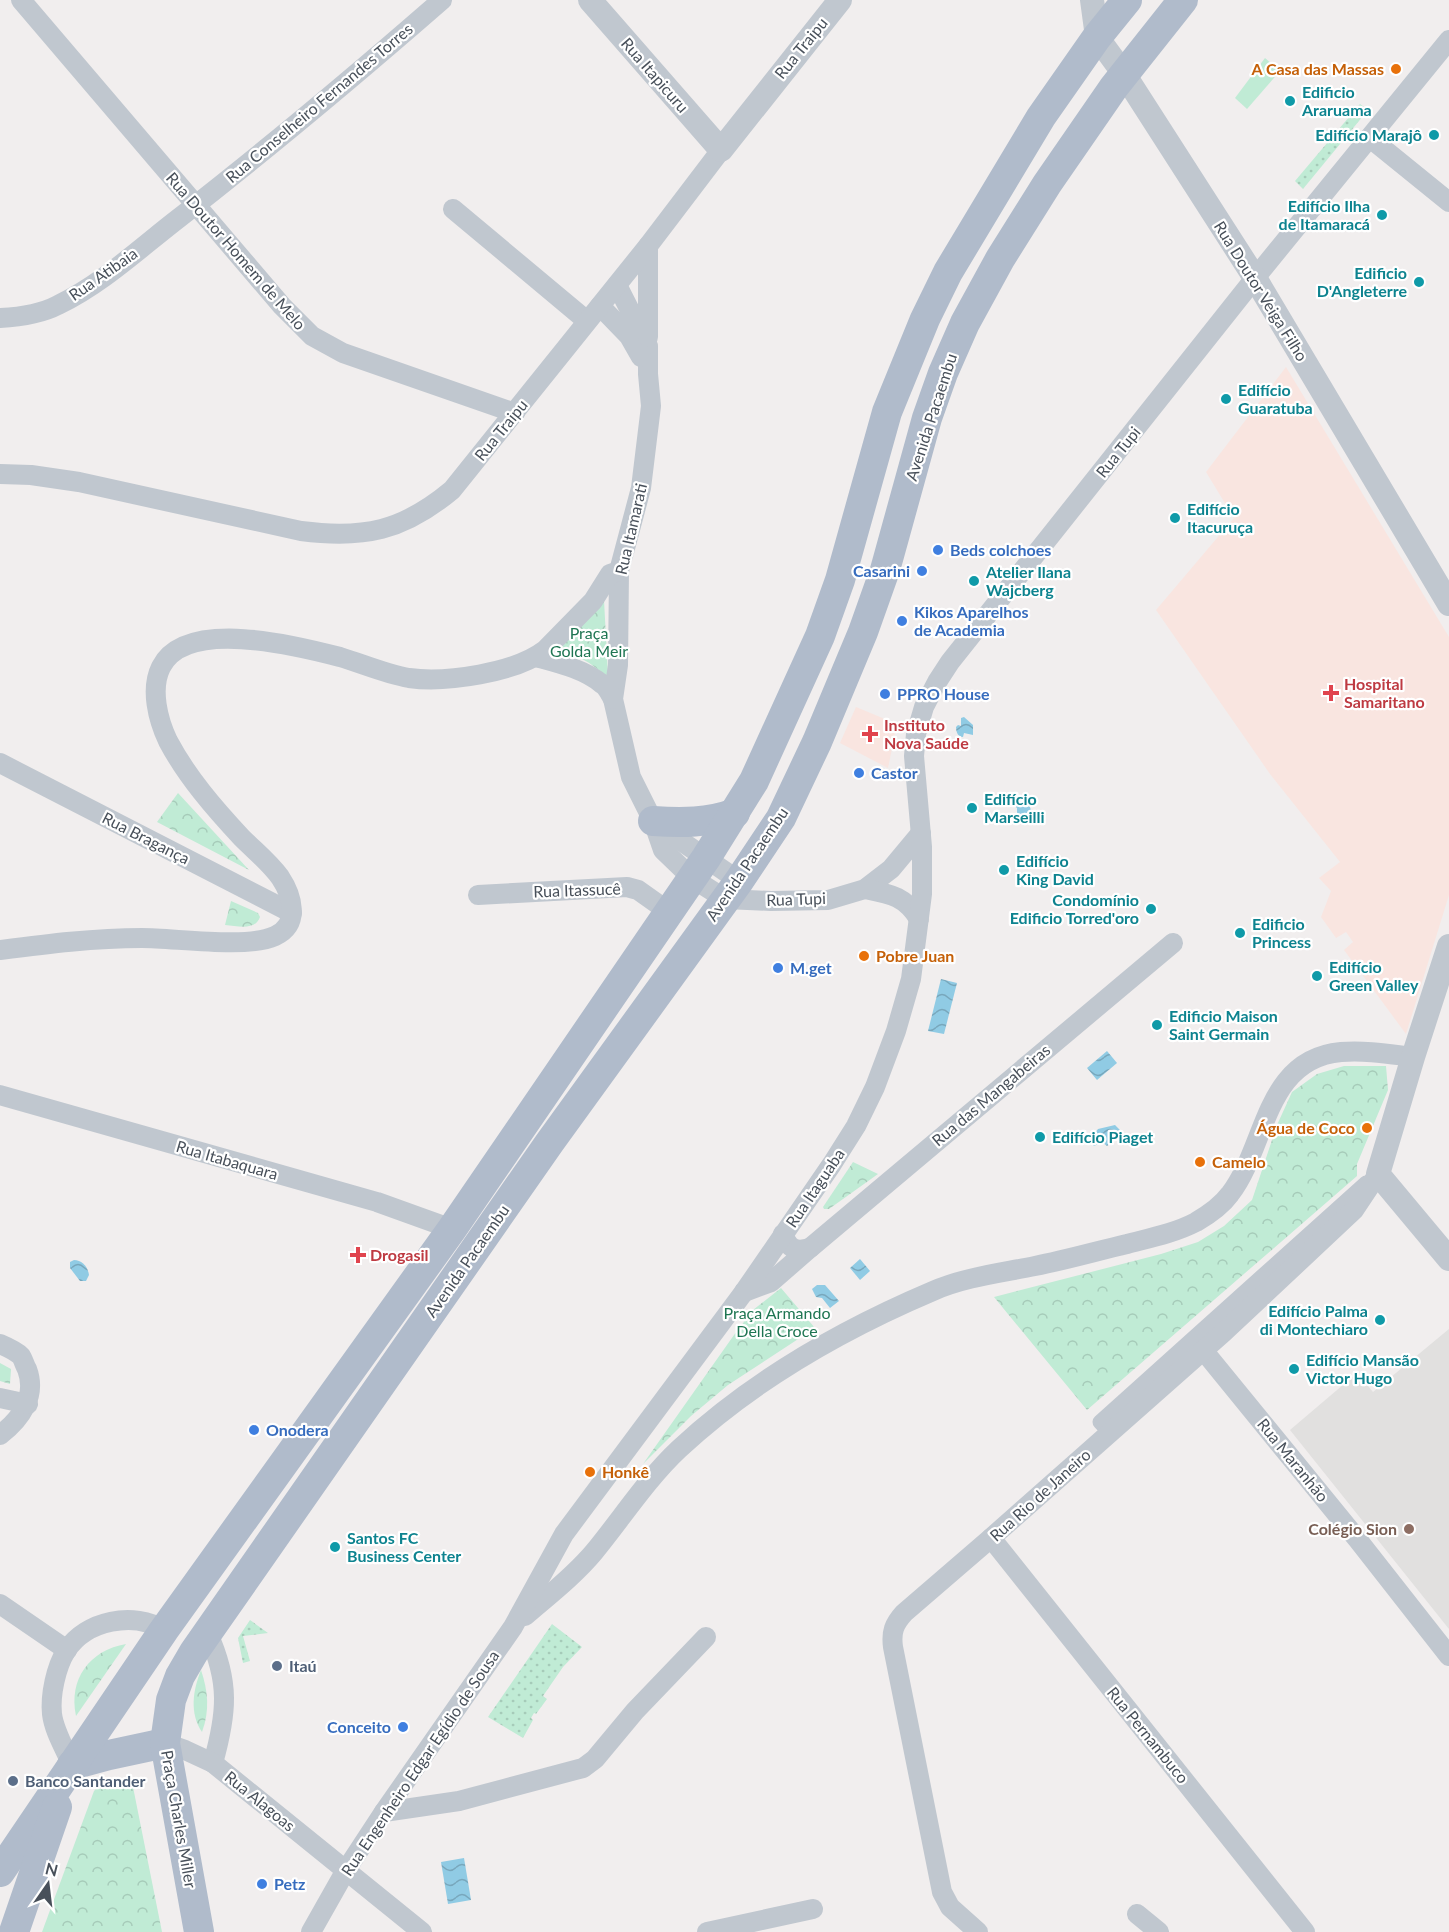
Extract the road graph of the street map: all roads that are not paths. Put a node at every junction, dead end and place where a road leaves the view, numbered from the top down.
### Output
1 (21, 0) edge
2 (442, 0) edge
3 (590, 0) edge
4 (840, 0) edge
5 (1092, 0) edge
6 (1127, 0) edge
7 (1183, 0) edge
8 (1097, 37) junction
9 (1449, 40) edge
10 (1124, 74) junction
11 (1370, 138) junction
12 (721, 150) junction
13 (1449, 202) edge
14 (195, 205) junction
15 (453, 209) dead end
16 (648, 246) junction
17 (1255, 278) junction
18 (617, 285) junction
19 (593, 314) junction
20 (0, 318) edge
21 (648, 346) junction
22 (648, 374) junction
23 (514, 413) junction
24 (0, 474) edge
25 (619, 571) junction
26 (1449, 604) edge
27 (536, 657) junction
28 (613, 699) junction
29 (0, 763) edge
30 (735, 813) junction
31 (653, 821) junction
32 (921, 833) junction
33 (699, 868) junction
34 (865, 889) junction
35 (732, 890) junction
36 (478, 895) dead end
37 (669, 912) junction
38 (292, 913) junction
39 (920, 919) junction
40 (1173, 943) dead end
41 (1449, 946) edge
42 (0, 950) edge
43 (1413, 1058) junction
44 (0, 1095) edge
45 (1386, 1133) dead end
46 (1378, 1174) junction
47 (452, 1229) junction
48 (783, 1234) junction
49 (810, 1248) junction
50 (1449, 1259) edge
51 (744, 1292) junction
52 (0, 1344) edge
53 (1203, 1350) junction
54 (0, 1398) edge
55 (28, 1404) junction
56 (1110, 1433) junction
57 (0, 1435) edge
58 (593, 1495) joint
59 (991, 1538) junction
60 (0, 1604) edge
61 (513, 1627) junction
62 (164, 1630) junction
63 (207, 1634) junction
64 (706, 1637) dead end
65 (67, 1650) junction
66 (1449, 1656) edge
67 (165, 1743) junction
68 (213, 1763) junction
69 (72, 1765) junction
70 (384, 1812) junction
71 (346, 1870) junction
72 (0, 1872) edge
73 (813, 1909) dead end
74 (1137, 1914) dead end
75 (14, 1932) edge
76 (199, 1932) edge
77 (311, 1932) edge
78 (422, 1932) edge
79 (707, 1932) edge
80 (978, 1932) edge
81 (1159, 1932) edge
82 (1305, 1932) edge

1 - 14 street, Rua Doutor Homem de Melo
2 - 14 street, Rua Conselheiro Fernandes Torres
3 - 12 street, Rua Itapicuru
4 - 12 street, Rua Traipu
5 - 8 street
6 - 8 main road, Avenida Pacaembu
7 - 10 main road, Avenida Pacaembu
8 - 10 street, Rua Doutor Veiga Filho
8 - 30 main road, Avenida Pacaembu
9 - 11 street, Rua Tupi
10 - 17 street, Rua Doutor Veiga Filho
10 - 35 main road, Avenida Pacaembu
11 - 13 street
11 - 17 street, Rua Tupi
12 - 16 street, Rua Traipu
14 - 20 street, Rua Atibaia
14 - 23 street, Rua Doutor Homem de Melo
15 - 19 street, Rua Itamarati
16 - 18 street, Rua Traipu
16 - 21 street, Rua Itamarati
17 - 26 street, Rua Doutor Veiga Filho
17 - 32 street, Rua Tupi
18 - 19 street, Rua Traipu
18 - 21 street, Rua Itamarati
19 - 22 street, Rua Itamarati
19 - 23 street, Rua Traipu
21 - 22 street, Rua Itamarati
22 - 25 street, Rua Itamarati
23 - 24 street, Rua Traipu
25 - 27 street
25 - 28 street, Rua Itamarati
27 - 28 street
27 - 38 street
28 - 31 street, Rua Itamarati
29 - 38 street, Rua Bragança
30 - 31 main road
30 - 33 main road, Avenida Pacaembu
31 - 33 street, Rua Itamarati
32 - 34 street, Rua Tupi
32 - 39 street, Rua Itaguaba
33 - 35 street, Rua Itamarati
33 - 37 main road, Avenida Pacaembu
34 - 35 street, Rua Tupi
34 - 39 street
35 - 63 main road, Avenida Pacaembu
36 - 37 street, Rua Itassucê
37 - 47 main road, Avenida Pacaembu
38 - 42 street
39 - 48 street, Rua Itaguaba
40 - 49 street, Rua das Mangabeiras
41 - 43 street
43 - 46 street
43 - 61 street, Rua Engenheiro Edgar Egídio de Sousa
44 - 47 street, Rua Itabaquara
45 - 56 street
46 - 50 street
46 - 53 street, Rua Rio de Janeiro
47 - 62 main road, Avenida Pacaembu
48 - 49 street
48 - 51 street, Rua Itaguaba
49 - 51 street, Rua das Mangabeiras
51 - 58 street, Rua Itaguaba
52 - 55 street
53 - 56 street, Rua Rio de Janeiro
53 - 66 street, Rua Maranhão
54 - 55 street
55 - 57 street
56 - 59 street, Rua Rio de Janeiro
58 - 61 street, Rua Engenheiro Edgar Egídio de Sousa
59 - 80 street, Rua Rio de Janeiro
59 - 82 street, Rua Pernambuco
60 - 65 street
61 - 70 street, Rua Engenheiro Edgar Egídio de Sousa
62 - 65 street
62 - 69 main road
63 - 67 main road, Praça Charles Miller
63 - 68 street
64 - 70 street
65 - 69 street
67 - 68 street, Rua Alagoas
67 - 69 main road
67 - 76 main road, Praça Charles Miller
68 - 71 street, Rua Alagoas
69 - 72 main road
69 - 75 main road
70 - 71 street, Rua Engenheiro Edgar Egídio de Sousa
71 - 77 street, Rua Engenheiro Edgar Egídio de Sousa
71 - 78 street, Rua Alagoas
73 - 79 street
74 - 81 street

